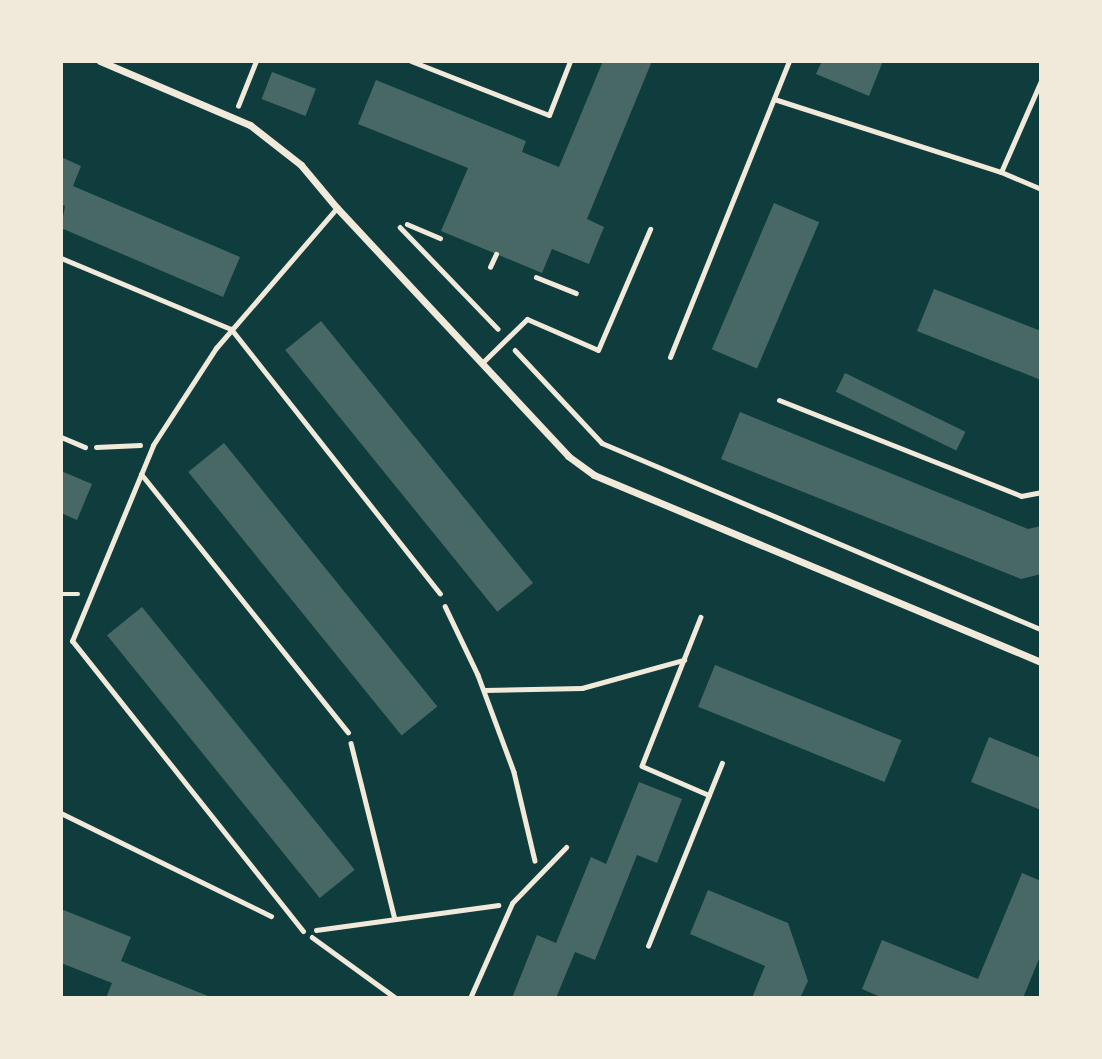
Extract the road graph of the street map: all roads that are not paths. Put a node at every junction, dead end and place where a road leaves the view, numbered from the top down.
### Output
1 (100, 61) edge
2 (411, 61) edge
3 (570, 61) edge
4 (789, 61) edge
5 (1041, 81) edge
6 (774, 99) junction
7 (1001, 172) junction
8 (1041, 189) edge
9 (337, 208) junction
10 (650, 229) dead end
11 (61, 258) edge
12 (231, 329) junction
13 (670, 357) dead end
14 (482, 363) junction
15 (779, 400) dead end
16 (61, 437) edge
17 (85, 447) road end
18 (141, 474) junction
19 (1041, 492) edge
20 (440, 594) road end
21 (1041, 662) edge
22 (348, 732) road end
23 (566, 847) dead end
24 (303, 931) road end
25 (470, 998) edge

1 - 9 street
2 - 3 lane
4 - 6 lane
5 - 7 lane
6 - 7 lane
6 - 13 lane
7 - 8 lane
9 - 12 lane
9 - 14 street
10 - 14 lane
11 - 12 lane
12 - 18 lane
12 - 20 lane
14 - 21 street
15 - 19 lane
16 - 17 lane
18 - 22 lane
18 - 24 lane
23 - 25 lane

